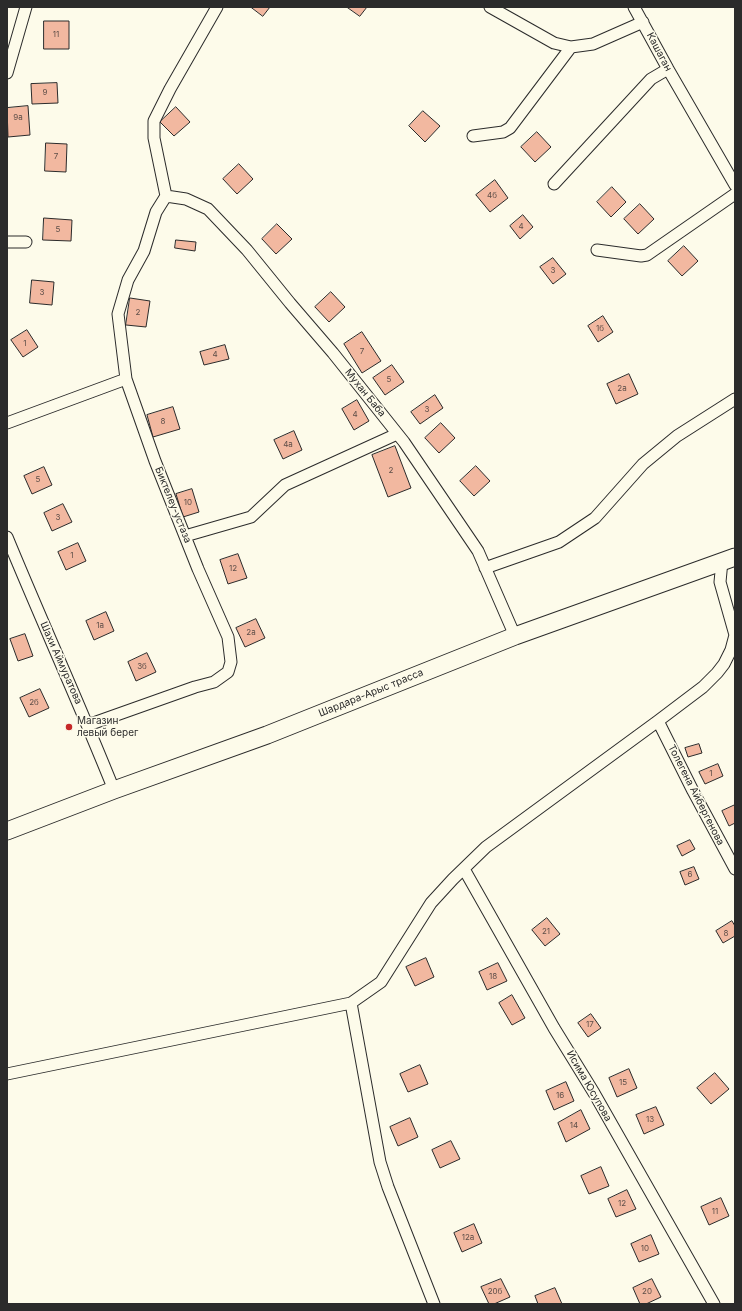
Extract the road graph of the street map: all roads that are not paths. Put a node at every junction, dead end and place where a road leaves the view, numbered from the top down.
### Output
1 (26, 7) edge
2 (217, 7) edge
3 (490, 7) edge
4 (634, 7) edge
5 (643, 22) junction
6 (571, 47) junction
7 (668, 69) junction
8 (7, 73) edge
9 (473, 136) dead end
10 (554, 184) dead end
11 (735, 185) edge
12 (735, 194) edge
13 (166, 196) junction
14 (7, 242) edge
15 (26, 242) dead end
16 (597, 250) dead end
17 (126, 379) junction
18 (735, 399) edge
19 (7, 423) edge
20 (397, 434) junction
21 (185, 536) junction
22 (7, 537) edge
23 (729, 559) edge
24 (485, 568) junction
25 (735, 635) edge
26 (515, 636) junction
27 (658, 721) junction
28 (88, 725) junction
29 (114, 790) junction
30 (7, 831) edge
31 (464, 869) junction
32 (735, 869) edge
33 (351, 1003) junction
34 (7, 1074) edge
35 (434, 1304) edge
36 (714, 1304) edge

1 - 8 street
2 - 13 street
3 - 6 street, Кашаган
4 - 5 street
5 - 6 street, Кашаган
5 - 7 street, Кашаган
6 - 9 street
7 - 10 street
7 - 11 street, Кашаган
12 - 16 street
13 - 17 street, Биктелеу-устаза
13 - 20 street, Мухан Баба
14 - 15 street
17 - 19 street
17 - 21 street, Биктелеу-устаза
18 - 24 street
20 - 21 street
20 - 24 street, Мухан Баба
21 - 28 street, Биктелеу-устаза
22 - 28 street, Шахи Аймуратова
23 - 25 street
23 - 26 main road, Шардара-Арыс трасса
24 - 26 street, Мухан Баба
25 - 27 street
26 - 29 main road, Шардара-Арыс трасса
27 - 31 street
27 - 32 street, Толегена Айбергенова
28 - 29 street, Шахи Аймуратова
29 - 30 main road, Шардара-Арыс трасса
31 - 33 street
31 - 36 street, Исима Юсупова
33 - 34 street
33 - 35 street

